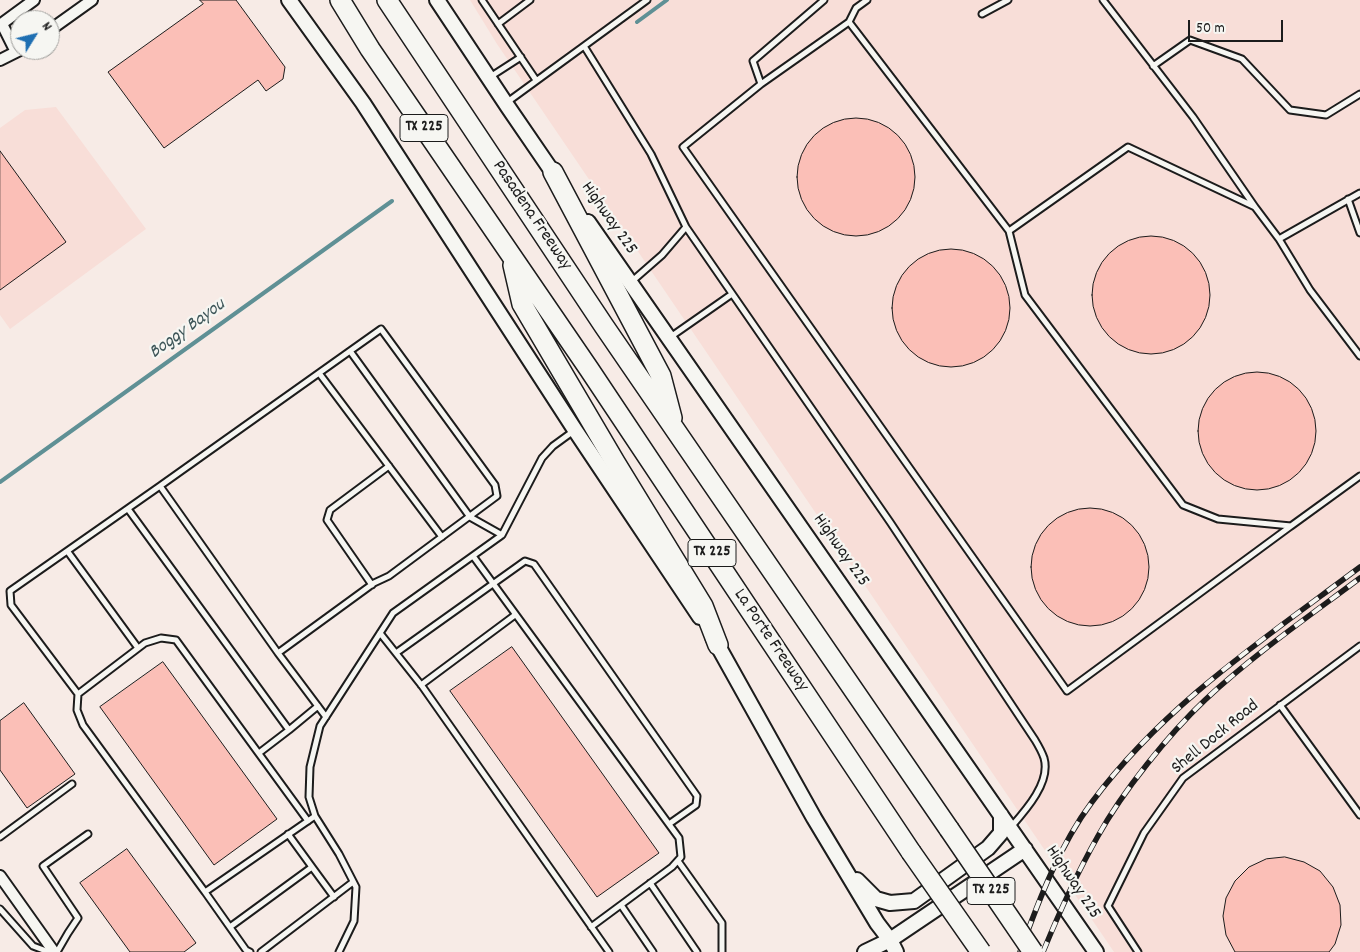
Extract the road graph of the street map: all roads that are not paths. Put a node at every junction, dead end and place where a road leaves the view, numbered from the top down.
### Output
1 (34, 0) edge
2 (92, 0) edge
3 (289, 0) edge
4 (340, 0) edge
5 (387, 0) edge
6 (437, 0) edge
7 (482, 0) edge
8 (530, 0) edge
9 (646, 0) edge
10 (824, 0) edge
11 (867, 0) edge
12 (1008, 0) edge
13 (1103, 0) edge
14 (982, 14) dead end
15 (849, 22) junction
16 (60, 23) edge
17 (1, 24) edge
18 (498, 24) junction
19 (10, 38) edge
20 (584, 46) junction
21 (521, 57) junction
22 (1153, 66) junction
23 (489, 78) junction
24 (536, 80) junction
25 (761, 84) junction
26 (1360, 94) edge
27 (505, 103) junction
28 (553, 172) junction
29 (1360, 193) edge
30 (1348, 199) junction
31 (1255, 207) junction
32 (686, 227) junction
33 (1009, 231) junction
34 (1360, 233) edge
35 (1279, 239) junction
36 (511, 254) junction
37 (630, 283) junction
38 (732, 294) junction
39 (669, 339) junction
40 (350, 351) junction
41 (1360, 356) edge
42 (319, 372) junction
43 (575, 430) junction
44 (676, 432) junction
45 (389, 466) junction
46 (1360, 476) edge
47 (160, 486) junction
48 (128, 508) junction
49 (470, 517) junction
50 (1291, 526) junction
51 (502, 535) junction
52 (442, 537) junction
53 (68, 552) junction
54 (473, 556) junction
55 (493, 583) junction
56 (372, 585) junction
57 (516, 615) junction
58 (380, 633) junction
59 (718, 645) junction
60 (1360, 646) edge
61 (138, 648) junction
62 (278, 653) junction
63 (396, 653) junction
64 (421, 685) junction
65 (78, 694) junction
66 (1280, 705) junction
67 (318, 706) junction
68 (326, 717) junction
69 (289, 730) junction
70 (259, 753) junction
71 (72, 784) dead end
72 (1001, 815) junction
73 (1360, 815) edge
74 (315, 816) junction
75 (308, 821) junction
76 (669, 824) junction
77 (1010, 828) junction
78 (88, 834) dead end
79 (288, 834) junction
80 (0, 837) edge
81 (1025, 849) junction
82 (678, 860) junction
83 (841, 864) junction
84 (312, 868) junction
85 (0, 876) edge
86 (353, 882) junction
87 (650, 883) junction
88 (205, 892) junction
89 (334, 897) junction
90 (621, 905) junction
91 (0, 909) edge
92 (230, 927) junction
93 (591, 928) junction
94 (893, 946) edge
95 (49, 952) edge
96 (55, 952) edge
97 (250, 952) edge
98 (261, 952) edge
99 (339, 952) edge
100 (609, 952) edge
101 (654, 952) edge
102 (697, 952) edge
103 (722, 952) edge
104 (866, 952) edge
105 (981, 952) edge
106 (1033, 952) edge
107 (1096, 952) edge
108 (1138, 952) edge

1 - 17 street
2 - 16 street
3 - 43 main road
4 - 36 highway, TX 225
5 - 44 highway, Pasadena Freeway / TX 225
6 - 23 main road, Highway 225
7 - 18 lane
8 - 18 lane
9 - 20 lane
10 - 25 lane
11 - 15 lane
12 - 14 lane
13 - 22 lane
15 - 25 lane
15 - 33 lane
17 - 19 street
18 - 21 lane
20 - 24 lane
20 - 32 lane
21 - 23 lane
21 - 24 lane
22 - 26 lane
22 - 31 lane
23 - 27 main road, Highway 225
24 - 27 lane
25 - 50 lane
27 - 28 main road, Highway 225
28 - 37 main road, Highway 225
28 - 44 highway
29 - 30 lane
30 - 34 lane
30 - 35 lane
31 - 33 lane
31 - 35 lane
32 - 37 lane
32 - 38 lane
33 - 50 lane
35 - 41 lane
36 - 59 highway
36 - 105 highway, La Porte Freeway / TX 225, bridge
37 - 39 main road, Highway 225
38 - 39 lane
38 - 77 lane
39 - 72 main road, Highway 225
40 - 42 lane
40 - 49 lane
40 - 49 lane
42 - 45 lane
42 - 47 lane
43 - 51 lane
43 - 59 main road
44 - 106 highway, TX 225, bridge
45 - 52 lane
45 - 56 lane
46 - 50 lane
47 - 48 lane
47 - 62 lane
48 - 53 lane
48 - 69 lane
49 - 51 lane
49 - 52 lane
51 - 54 lane
52 - 56 lane
53 - 61 lane
53 - 65 lane
54 - 55 lane
54 - 58 lane
55 - 57 lane
55 - 63 lane
55 - 76 lane
56 - 62 lane
57 - 64 lane
57 - 76 lane
58 - 63 lane
58 - 68 lane
59 - 83 main road
60 - 66 lane, Shell Dock Road
61 - 65 lane
61 - 70 lane
62 - 67 lane
63 - 64 lane
64 - 93 lane
65 - 88 lane
66 - 73 lane
66 - 108 lane, Shell Dock Road
67 - 68 lane
67 - 69 lane
68 - 74 lane
69 - 70 lane
70 - 75 lane
71 - 80 lane
72 - 77 main road, Highway 225
72 - 83 main road
74 - 75 lane
74 - 86 lane
75 - 79 lane
76 - 82 lane
77 - 81 main road, Highway 225
78 - 96 lane
79 - 84 lane
79 - 88 lane
81 - 94 main road
81 - 107 main road, Highway 225
82 - 87 lane
82 - 103 lane
83 - 94 main road
84 - 89 lane
84 - 92 lane
85 - 96 street
86 - 89 lane
86 - 99 lane
87 - 90 lane
87 - 102 lane
88 - 92 lane
89 - 98 lane
90 - 93 lane
90 - 101 lane
91 - 95 lane
92 - 97 lane
93 - 100 lane
94 - 104 main road

